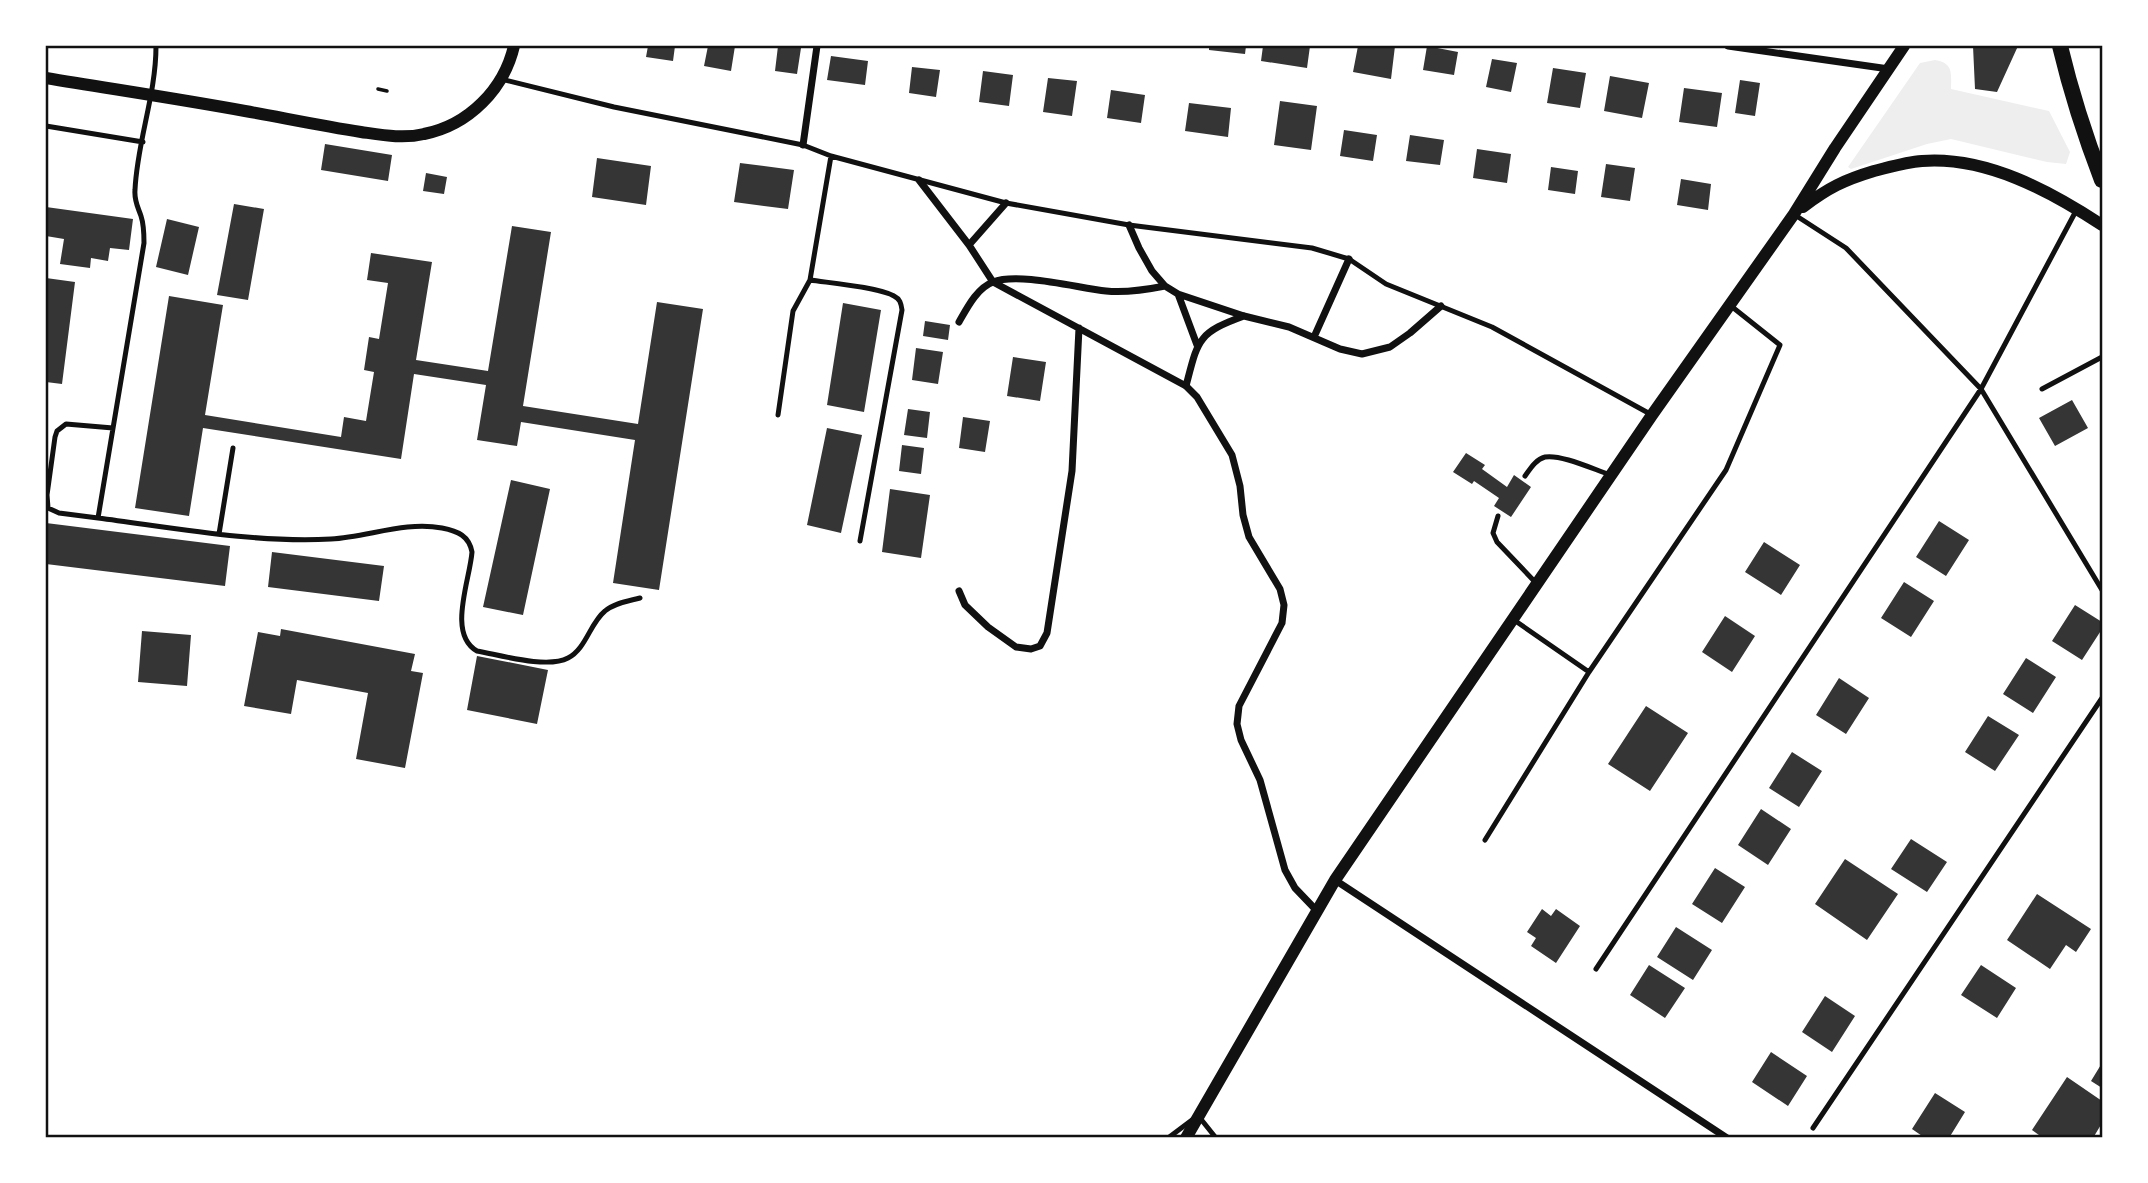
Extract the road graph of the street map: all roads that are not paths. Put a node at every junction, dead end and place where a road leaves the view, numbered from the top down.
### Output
1 (156, 46) edge
2 (514, 46) edge
3 (817, 46) edge
4 (1728, 46) edge
5 (1904, 46) edge
6 (2060, 46) edge
7 (1889, 69) junction
8 (46, 78) edge
9 (501, 79) junction
10 (151, 96) junction
11 (46, 126) edge
12 (143, 142) junction
13 (803, 145) junction
14 (831, 156) junction
15 (919, 180) junction
16 (2102, 180) edge
17 (1006, 203) junction
18 (2077, 208) junction
19 (1794, 214) junction
20 (1129, 225) junction
21 (2102, 225) edge
22 (969, 245) junction
23 (1349, 259) junction
24 (810, 280) junction
25 (993, 282) junction
26 (1165, 286) junction
27 (1178, 294) junction
28 (1441, 306) junction
29 (1731, 306) junction
30 (1244, 316) junction
31 (959, 322) dead end
32 (1079, 328) junction
33 (1314, 337) junction
34 (1197, 345) junction
35 (2102, 357) edge
36 (1186, 386) junction
37 (1981, 389) junction
38 (2042, 389) dead end
39 (778, 415) dead end
40 (1652, 415) junction
41 (113, 428) junction
42 (233, 448) dead end
43 (1611, 475) junction
44 (1525, 476) dead end
45 (1498, 516) dead end
46 (98, 518) junction
47 (219, 534) junction
48 (860, 541) dead end
49 (1536, 584) junction
50 (2102, 590) edge
51 (959, 591) dead end
52 (640, 598) dead end
53 (1513, 619) junction
54 (1589, 673) junction
55 (2102, 698) edge
56 (1485, 840) dead end
57 (1335, 880) junction
58 (1317, 911) junction
59 (1596, 969) dead end
60 (1198, 1116) junction
61 (1813, 1128) dead end
62 (1168, 1138) edge
63 (1186, 1138) edge
64 (1216, 1138) edge
65 (1727, 1138) edge

1 - 10 lane
2 - 9 street
3 - 13 street
4 - 7 street
5 - 7 street
6 - 16 main road
7 - 19 street
8 - 10 street
9 - 10 street
9 - 13 lane
10 - 12 lane
11 - 12 lane
12 - 41 lane
13 - 14 lane
14 - 15 lane
14 - 24 lane
15 - 17 lane
15 - 22 street
17 - 20 lane
17 - 22 street
18 - 19 street
18 - 21 street
18 - 37 lane
19 - 29 street
19 - 37 lane
20 - 23 lane
20 - 26 street
22 - 25 street
23 - 28 lane
23 - 33 street
24 - 39 lane
24 - 48 lane
25 - 26 street
25 - 31 street
25 - 32 street
26 - 27 street
27 - 30 street
27 - 34 street
28 - 33 street
28 - 40 lane
29 - 40 street
29 - 54 lane
30 - 33 street
30 - 34 street
32 - 36 street
32 - 51 street
34 - 36 street
35 - 38 lane
36 - 58 street
37 - 50 lane
37 - 59 lane
40 - 43 street
41 - 46 lane
41 - 46 lane
42 - 47 lane
43 - 44 lane
43 - 49 street
45 - 49 lane
46 - 47 lane
47 - 52 lane
49 - 53 street
53 - 54 lane
53 - 57 street
54 - 56 lane
55 - 61 lane
57 - 58 street
57 - 65 street
58 - 60 street
60 - 62 lane
60 - 63 street
60 - 64 lane

